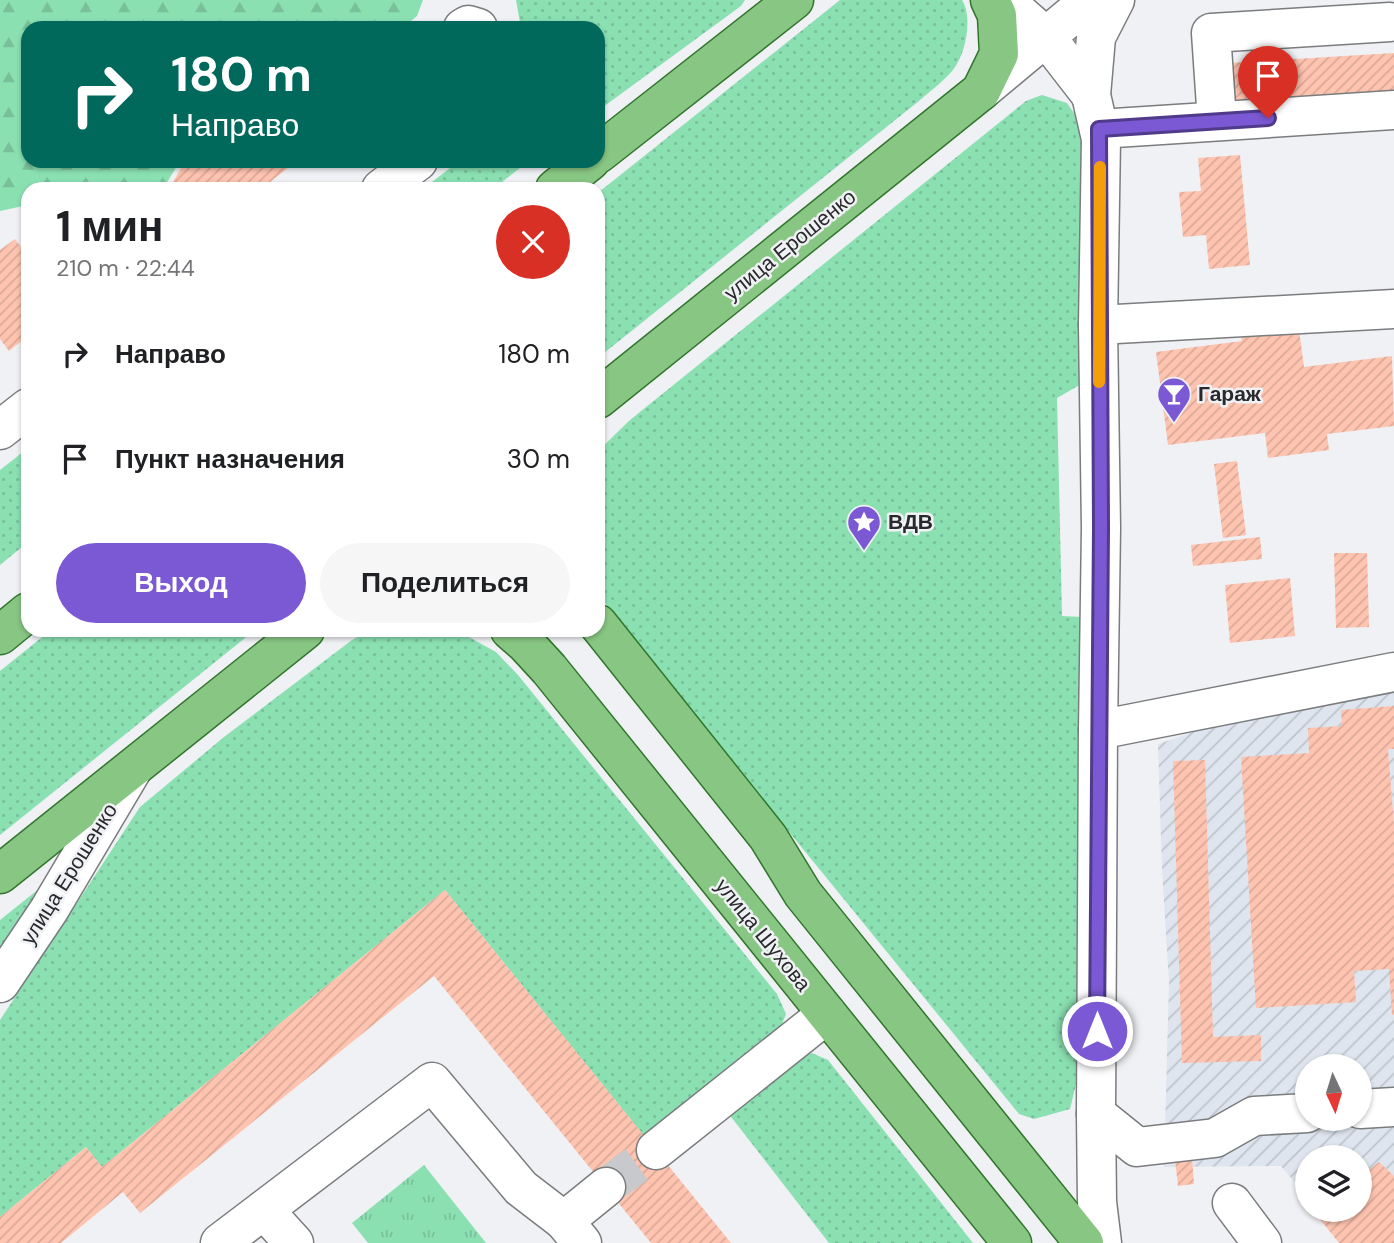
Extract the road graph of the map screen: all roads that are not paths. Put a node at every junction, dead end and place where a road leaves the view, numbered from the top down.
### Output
1 (794, 0) edge
2 (990, 0) edge
3 (1004, 0) edge
4 (1090, 0) edge
5 (1115, 0) edge
6 (766, 14) edge
7 (1390, 22) dead end
8 (1046, 37) junction
9 (981, 91) junction
10 (1394, 110) edge
11 (1095, 112) junction
12 (1217, 121) junction
13 (605, 149) edge
14 (409, 168) edge
15 (581, 168) edge
16 (391, 182) edge
17 (564, 182) edge
18 (1394, 309) edge
19 (1098, 325) junction
20 (605, 393) edge
21 (21, 414) edge
22 (0, 430) edge
23 (21, 618) edge
24 (605, 633) edge
25 (0, 635) edge
26 (296, 637) edge
27 (519, 637) edge
28 (1394, 672) edge
29 (1098, 730) junction
30 (136, 763) junction
31 (5, 867) edge
32 (0, 983) edge
33 (827, 1014) junction
34 (1394, 1107) edge
35 (1372, 1109) edge
36 (1096, 1114) junction
37 (1295, 1114) edge
38 (656, 1150) tunnel mouth
39 (606, 1187) tunnel mouth
40 (1231, 1203) dead end
41 (264, 1210) junction
42 (573, 1232) edge
43 (220, 1243) edge
44 (294, 1243) edge
45 (1012, 1243) edge
46 (1084, 1243) edge
47 (1102, 1243) edge
48 (1262, 1243) edge

1 - 6 main road
2 - 9 main road, улица Ерошенко
3 - 8 street
4 - 8 street, улица Ерошенко
5 - 11 street
6 - 13 main road
7 - 12 street
8 - 9 street, улица Ерошенко
8 - 11 street
9 - 11 street, улица Ерошенко
9 - 20 main road, улица Ерошенко
10 - 12 street
11 - 12 street
11 - 19 street
14 - 16 street
15 - 17 main road
18 - 19 street
19 - 29 street
21 - 22 street
23 - 25 main road
24 - 46 main road
26 - 30 main road, улица Ерошенко
27 - 33 main road, улица Шухова
28 - 29 street
29 - 36 street
30 - 31 main road, улица Ерошенко
30 - 32 street, улица Ерошенко
33 - 38 street
33 - 45 main road, улица Шухова
34 - 35 street
36 - 37 street
36 - 47 street
39 - 42 street
40 - 48 street
41 - 42 street
41 - 43 street
41 - 44 street

